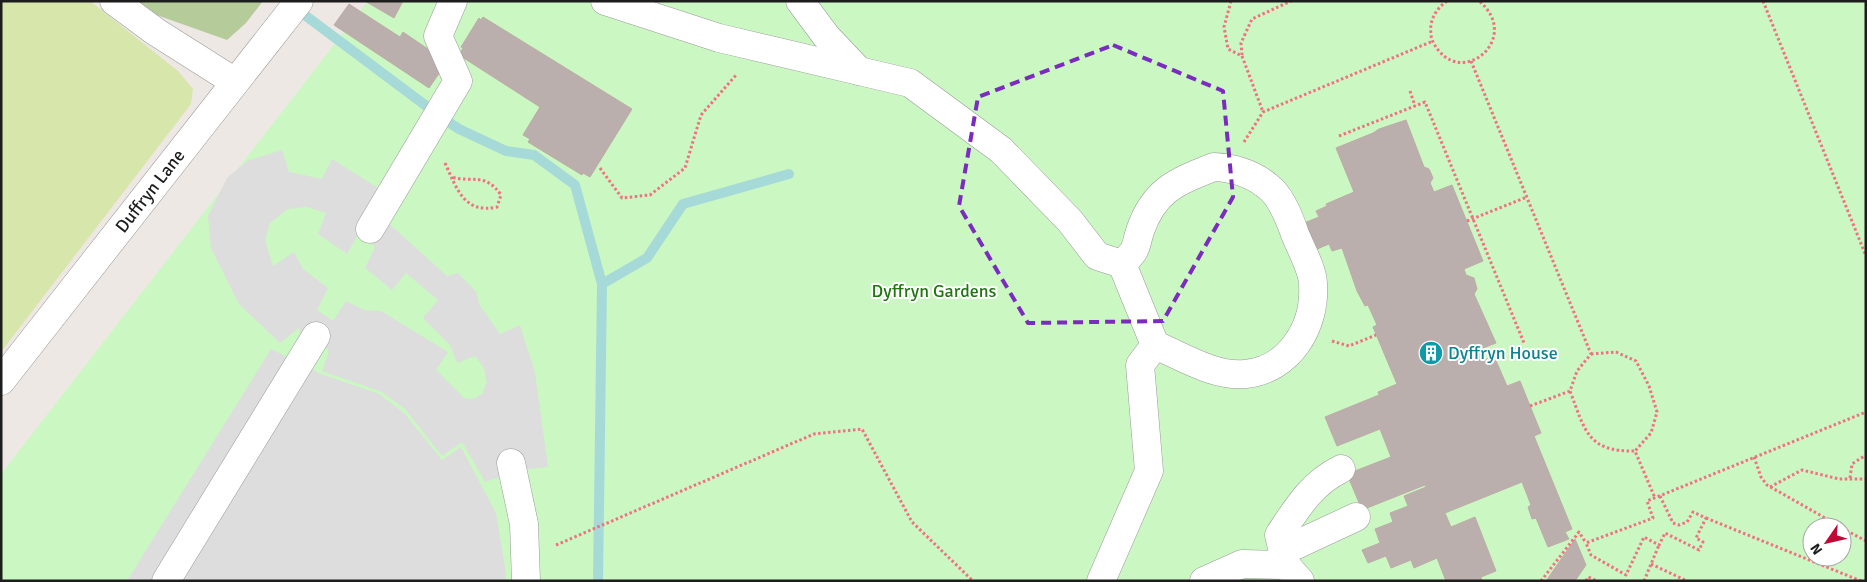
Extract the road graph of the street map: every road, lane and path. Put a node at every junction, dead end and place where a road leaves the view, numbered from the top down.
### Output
1 (114, 1) edge
2 (299, 1) edge
3 (453, 1) edge
4 (605, 1) edge
5 (800, 1) edge
6 (1231, 1) edge
7 (1291, 1) edge
8 (1447, 1) edge
9 (1479, 1) edge
10 (1763, 1) edge
11 (1433, 42) junction
12 (768, 49) junction
13 (1242, 56) junction
14 (1471, 61) junction
15 (859, 71) junction
16 (235, 82) junction
17 (1410, 91) dead end
18 (1416, 106) junction
19 (1263, 112) junction
20 (427, 132) junction
21 (1339, 136) dead end
22 (600, 168) dead end
23 (1228, 168) junction
24 (451, 177) junction
25 (1527, 197) junction
26 (1474, 219) junction
27 (1467, 222) dead end
28 (370, 229) dead end
29 (1866, 256) edge
30 (1122, 264) junction
31 (1309, 322) junction
32 (1376, 335) dead end
33 (316, 336) dead end
34 (1524, 343) dead end
35 (1155, 345) junction
36 (1591, 354) junction
37 (1, 381) edge
38 (1570, 391) junction
39 (1530, 406) dead end
40 (1866, 412) edge
41 (1635, 451) junction
42 (1866, 455) edge
43 (1754, 457) junction
44 (511, 463) dead end
45 (1341, 469) dead end
46 (1850, 478) junction
47 (1866, 479) edge
48 (1770, 487) junction
49 (1660, 496) junction
50 (1655, 498) junction
51 (1356, 516) dead end
52 (1823, 517) edge
53 (1706, 518) junction
54 (1852, 533) edge
55 (1866, 541) edge
56 (1586, 543) junction
57 (1659, 545) junction
58 (1651, 564) junction
59 (1289, 565) edge
60 (526, 569) edge
61 (1626, 575) junction
62 (166, 581) edge
63 (973, 581) edge
64 (1101, 581) edge
65 (1204, 581) edge
66 (1541, 581) edge
67 (1586, 581) edge
68 (1597, 581) edge
69 (1624, 581) edge
70 (1644, 581) edge
71 (1687, 581) edge
72 (1861, 581) edge

1 - 16 street
2 - 16 street, Duffryn Lane
3 - 20 street
4 - 12 street
5 - 15 street
6 - 13 path
7 - 13 path
8 - 11 path
9 - 14 path
10 - 29 path
11 - 14 path
11 - 19 path
12 - 15 street
12 - 22 path
13 - 19 path
14 - 25 path
15 - 30 street
16 - 37 street, Duffryn Lane
17 - 18 path
18 - 21 path
18 - 26 path
19 - 23 path
20 - 24 path
20 - 28 street
23 - 30 street
23 - 31 street
24 - 24 path
25 - 26 path
25 - 36 path
26 - 27 path
26 - 34 path
30 - 35 street
31 - 32 path
31 - 35 street
33 - 62 street
35 - 64 street
36 - 38 path
36 - 41 path
38 - 39 path
38 - 41 path
40 - 43 path
41 - 50 path
42 - 46 path
43 - 48 path
43 - 49 path
44 - 60 street
45 - 59 street
46 - 47 path
46 - 48 path
48 - 52 path
49 - 50 path
49 - 53 path
50 - 56 path
51 - 59 street
53 - 57 path
53 - 72 path
54 - 55 path
56 - 61 path
56 - 66 path
57 - 58 path
57 - 61 path
58 - 70 path
58 - 71 path
59 - 65 street
60 - 63 path
61 - 69 path
67 - 68 path

